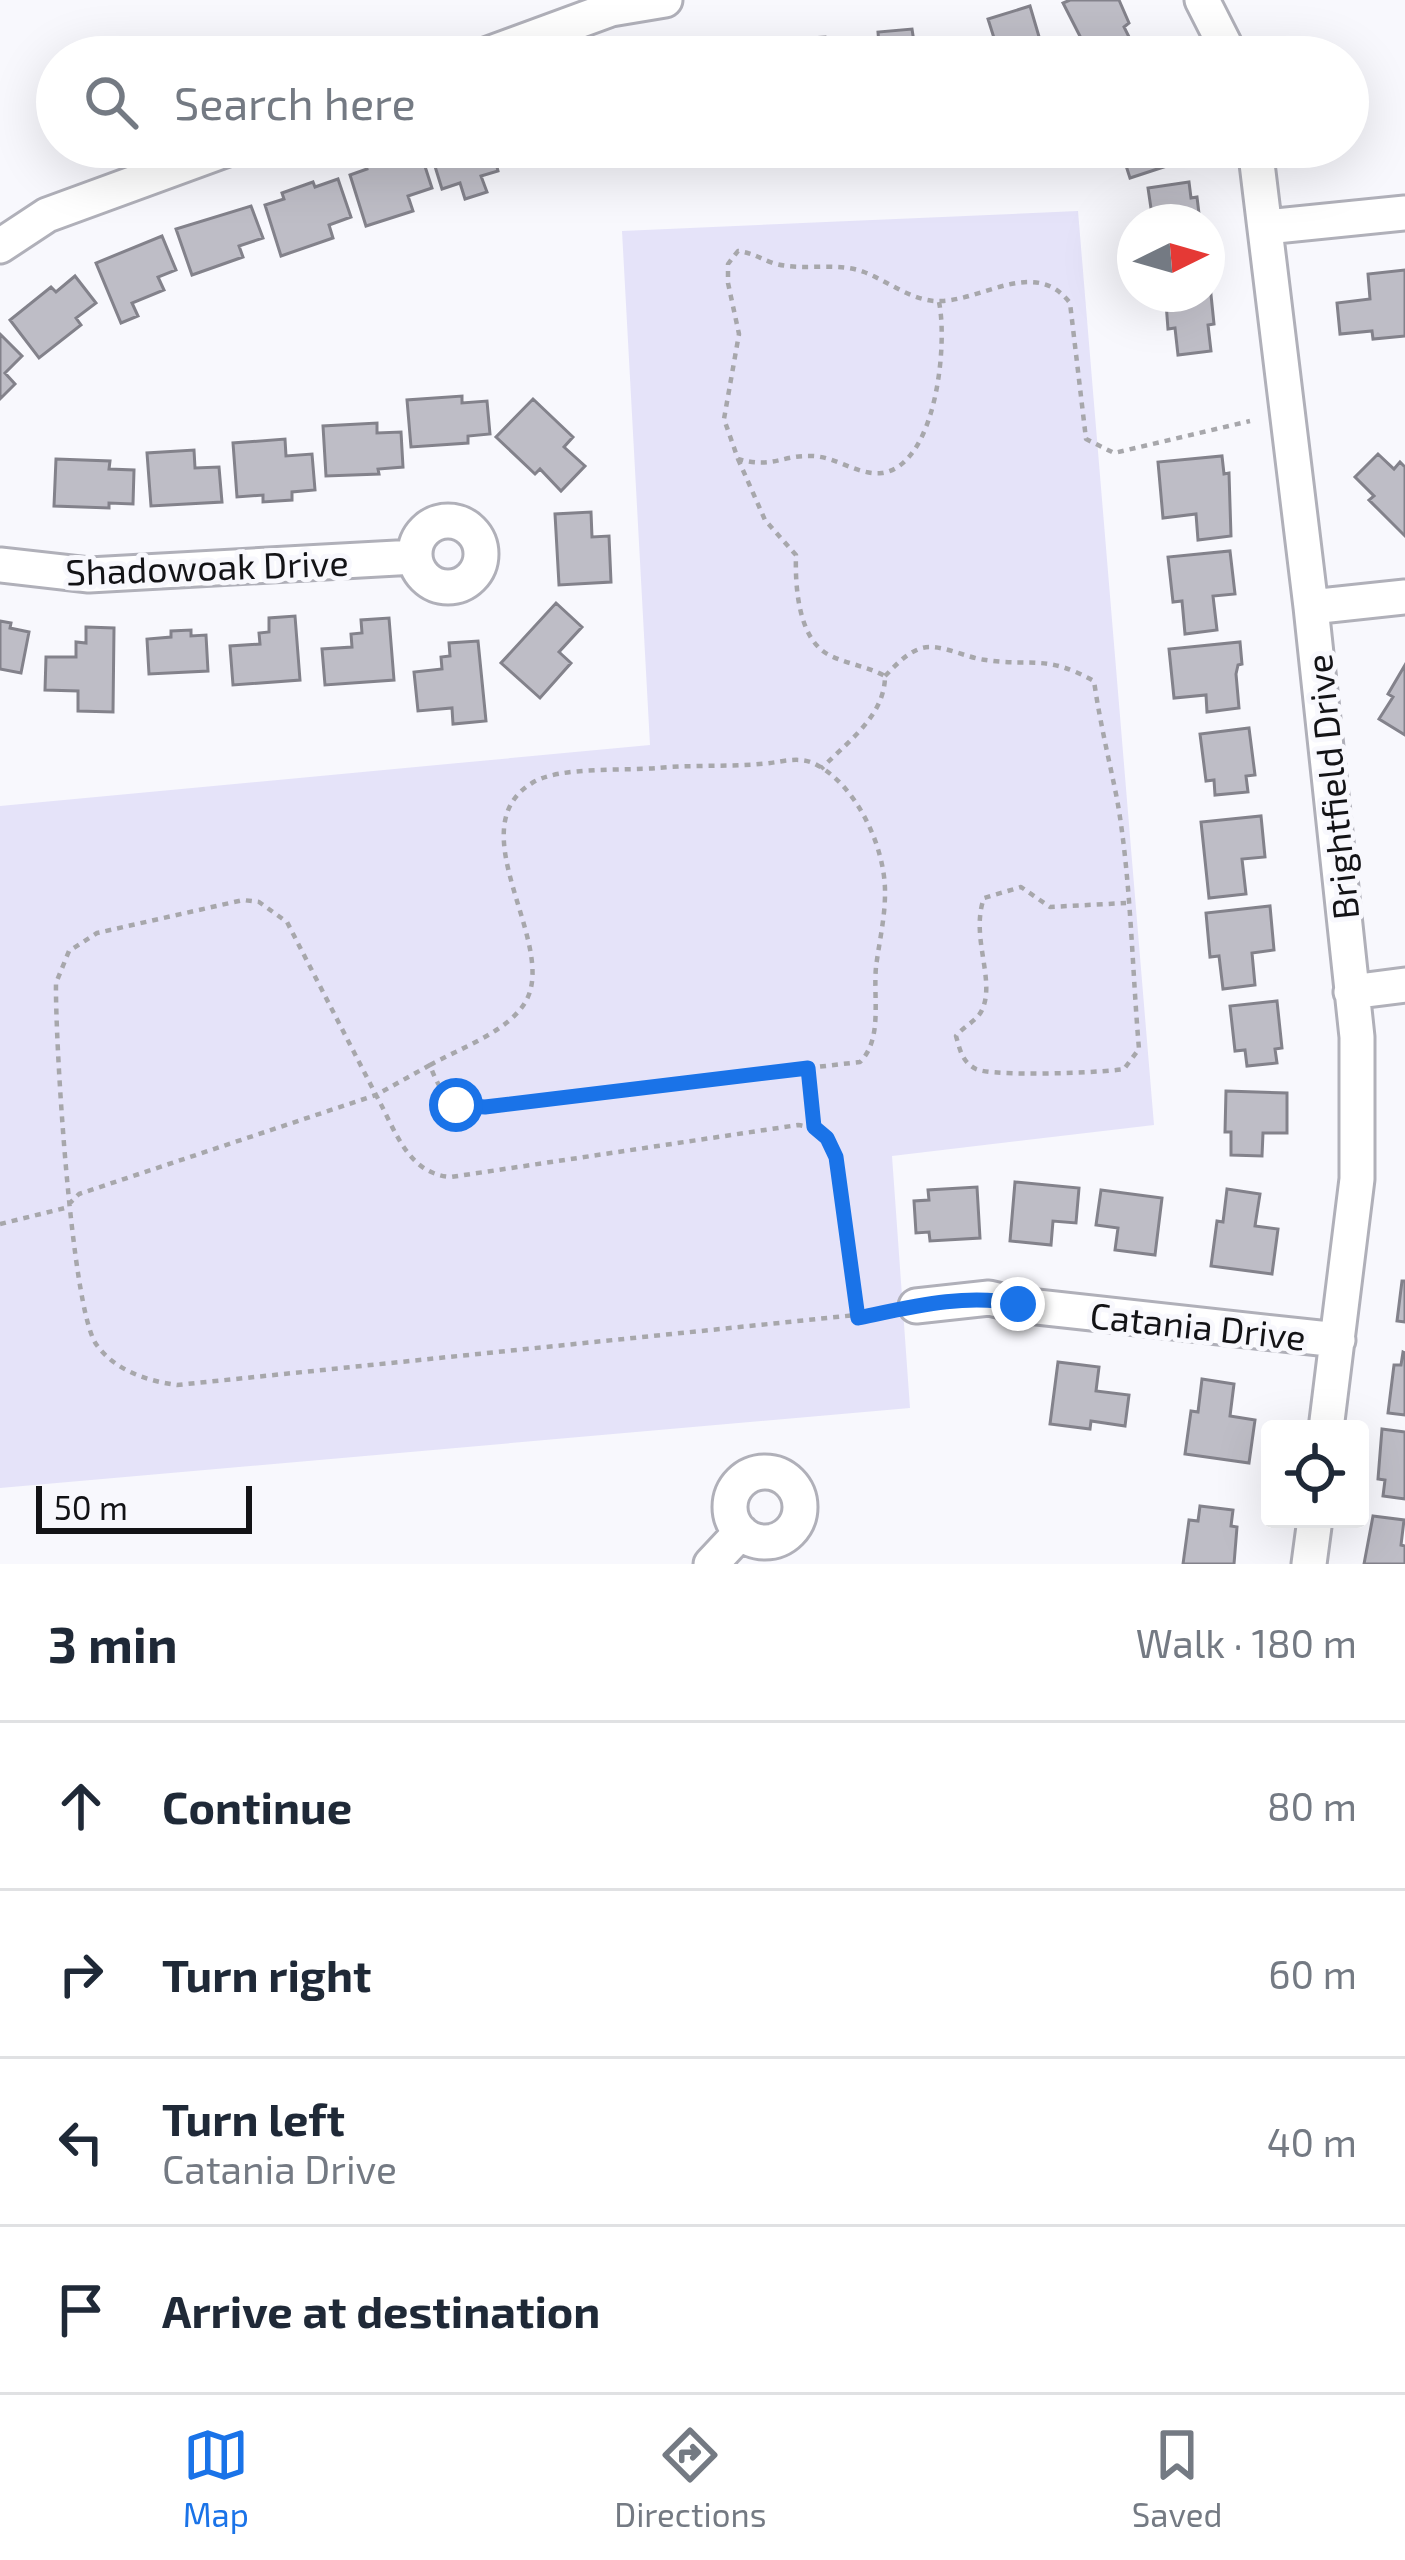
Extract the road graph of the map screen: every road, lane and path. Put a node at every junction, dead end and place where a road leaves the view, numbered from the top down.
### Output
1 (665, 0) edge
2 (1202, 0) edge
3 (610, 5) edge
4 (532, 36) edge
5 (1220, 36) edge
6 (176, 168) edge
7 (1258, 168) edge
8 (1405, 214) edge
9 (1267, 227) junction
10 (0, 246) edge
11 (939, 302) junction
12 (1250, 421) dead end
13 (738, 459) junction
14 (415, 557) dead end
15 (0, 566) edge
16 (1405, 597) edge
17 (1311, 607) junction
18 (885, 676) junction
19 (821, 769) junction
20 (1126, 903) junction
21 (1405, 985) edge
22 (1351, 992) junction
23 (430, 1065) junction
24 (808, 1068) junction
25 (376, 1095) junction
26 (814, 1127) junction
27 (71, 1201) junction
28 (0, 1224) edge
29 (916, 1306) joint
30 (858, 1318) junction
31 (1338, 1340) junction
32 (1328, 1420) edge
33 (1314, 1528) edge
34 (741, 1532) dead end
35 (711, 1564) edge
36 (1309, 1564) edge

1 - 3 street
2 - 5 street
3 - 4 street
6 - 10 street
7 - 9 street, Brightfield Drive
8 - 9 street
9 - 17 street, Brightfield Drive
11 - 12 path
11 - 13 path
11 - 13 path
13 - 18 path
14 - 15 street, Shadowoak Drive
16 - 17 street
17 - 22 street, Brightfield Drive
18 - 19 path
18 - 20 path
19 - 23 path
19 - 24 path
20 - 20 path
21 - 22 street
22 - 31 street, Brightfield Drive
23 - 24 path
23 - 25 path
24 - 26 path
25 - 26 path
25 - 27 path
25 - 27 path
26 - 30 path
27 - 28 path
27 - 30 path
29 - 30 path
29 - 31 street, Catania Drive
31 - 32 street, Brightfield Drive
33 - 36 street
34 - 35 street

